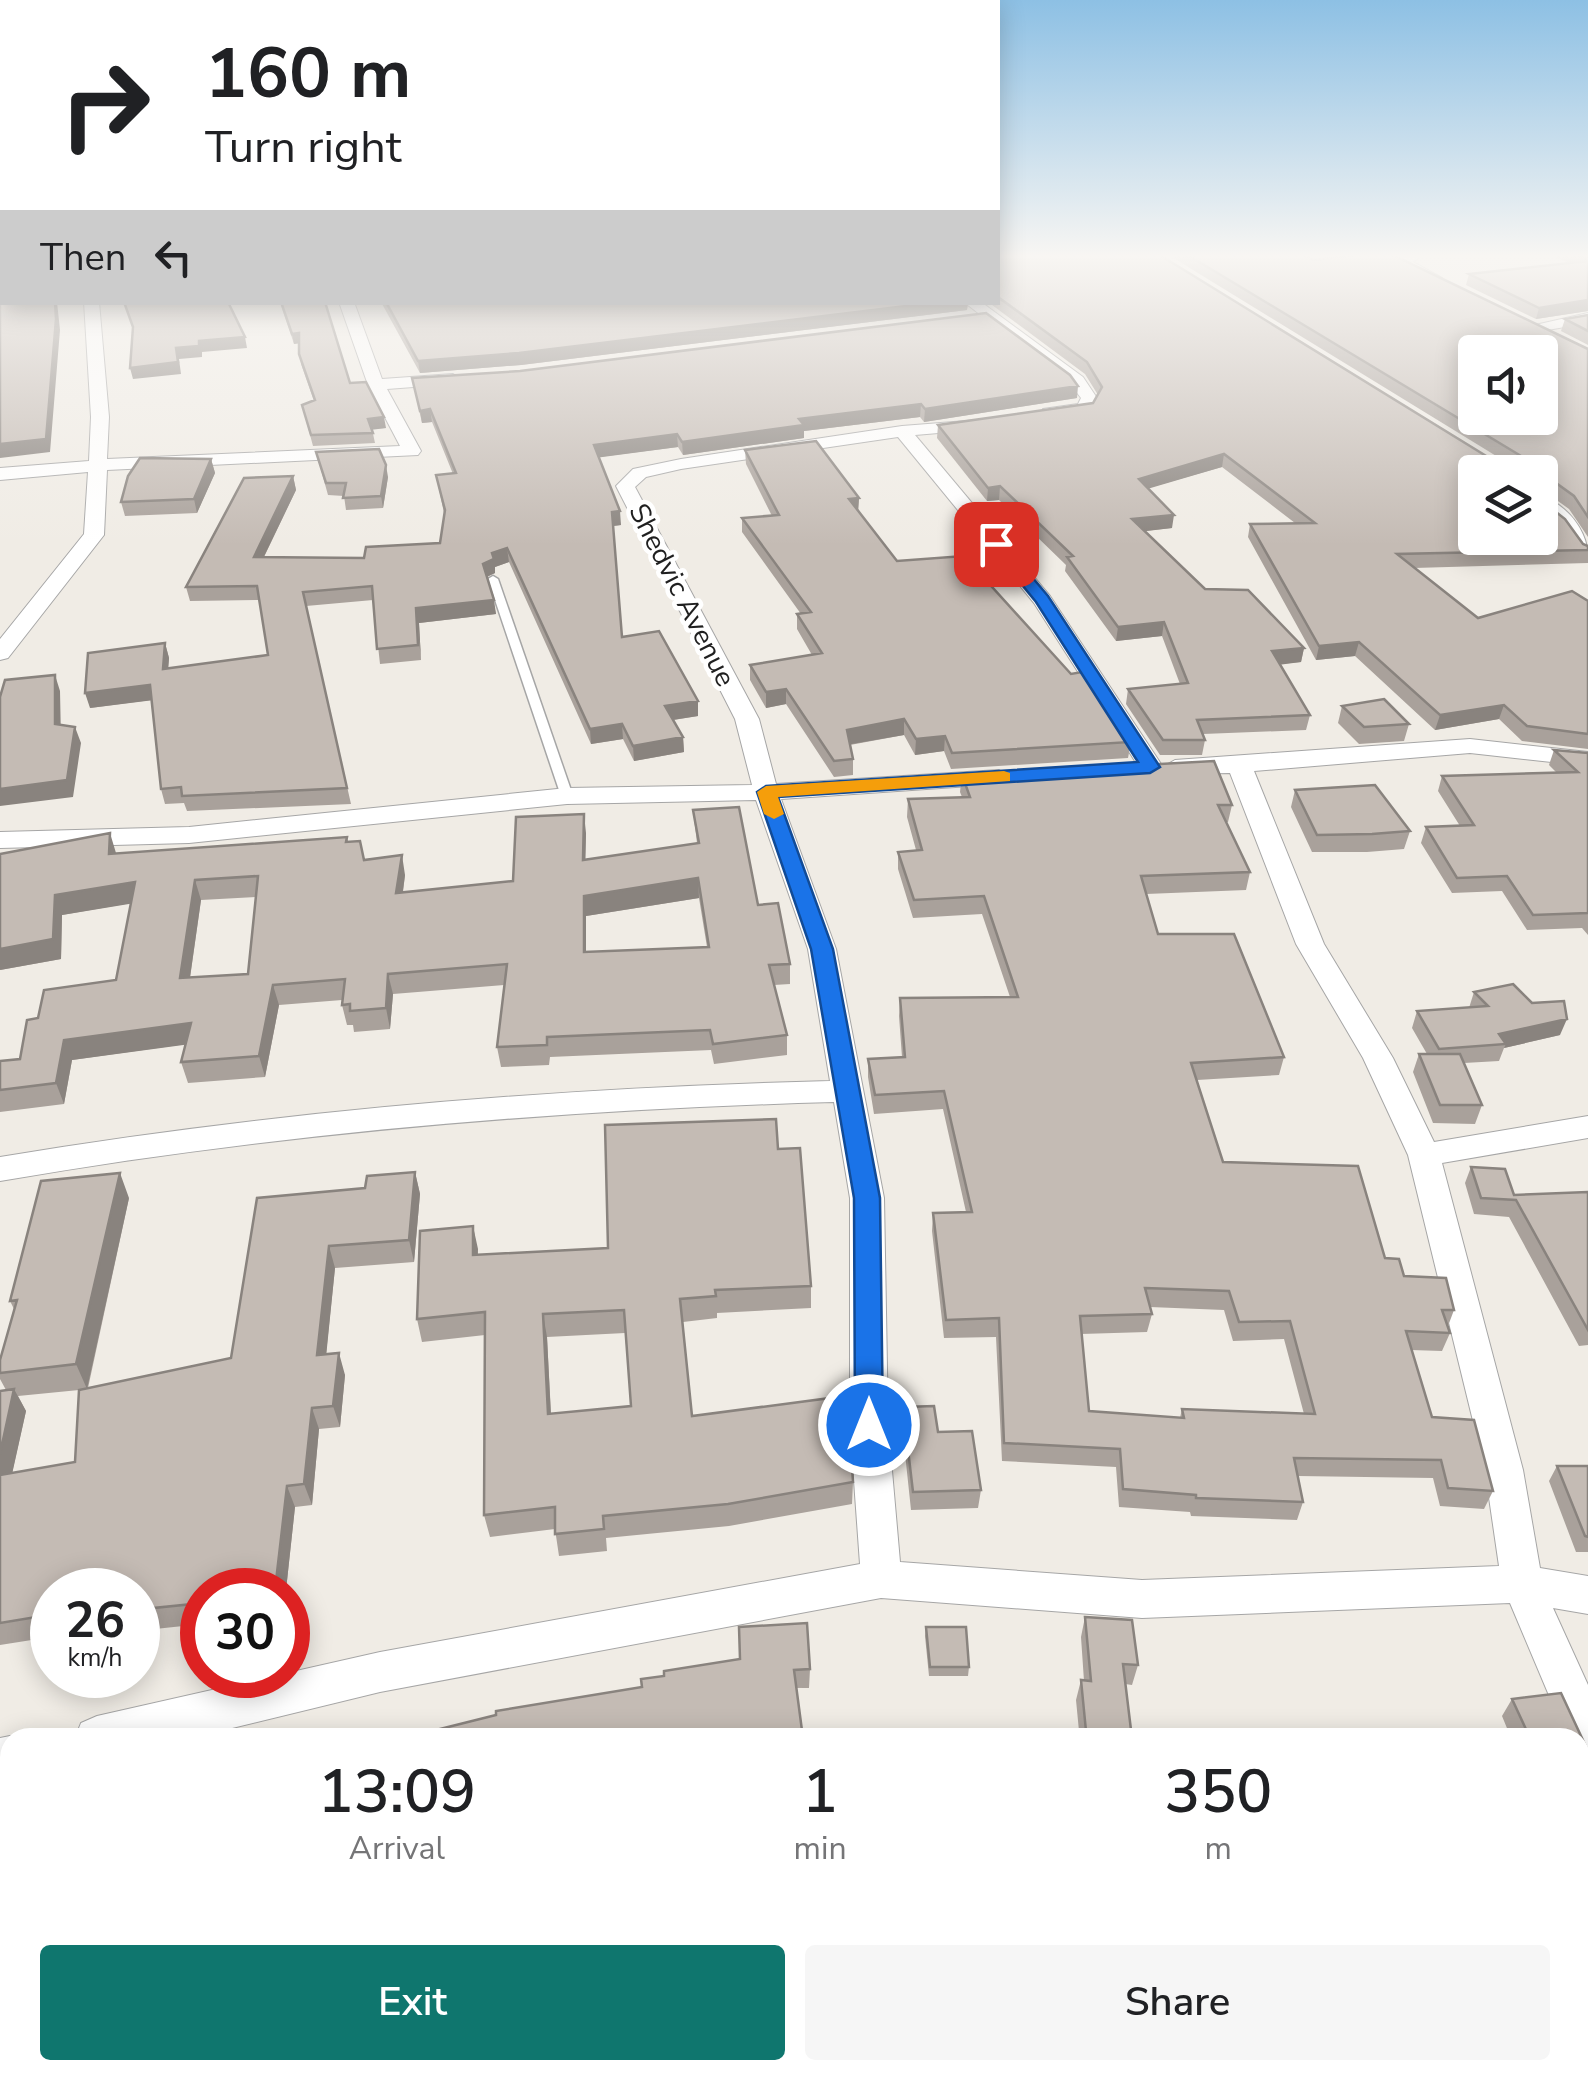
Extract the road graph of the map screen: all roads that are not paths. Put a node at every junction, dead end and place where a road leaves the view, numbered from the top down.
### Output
1 (94, 351) edge
2 (364, 351) edge
3 (1034, 351) edge
4 (467, 378) edge
5 (376, 386) junction
6 (1036, 416) edge
7 (991, 424) edge
8 (902, 432) junction
9 (100, 462) junction
10 (0, 474) edge
11 (1558, 516) edge
12 (1588, 552) edge
13 (493, 580) edge
14 (34, 610) junction
15 (0, 614) edge
16 (0, 653) edge
17 (1588, 760) edge
18 (1238, 766) junction
19 (1016, 776) edge
20 (766, 792) junction
21 (568, 796) junction
22 (0, 840) edge
23 (846, 1091) junction
24 (1588, 1128) edge
25 (1424, 1154) junction
26 (0, 1169) edge
27 (882, 1580) junction
28 (1522, 1584) junction
29 (1588, 1594) edge
30 (141, 1728) edge
31 (1585, 1728) edge

1 - 9 street
2 - 5 street
3 - 6 street
4 - 5 street
5 - 9 street
7 - 8 street, Shedvic Avenue
8 - 18 street
8 - 20 street, Shedvic Avenue
9 - 10 street
9 - 14 street
11 - 12 street
13 - 21 lane
14 - 15 street
14 - 16 street
17 - 18 street
18 - 25 street
19 - 20 street
20 - 21 street
20 - 23 street
21 - 22 street
23 - 26 street
23 - 27 street
24 - 25 street
25 - 28 street
27 - 28 street
27 - 30 street
28 - 29 street
28 - 31 street

